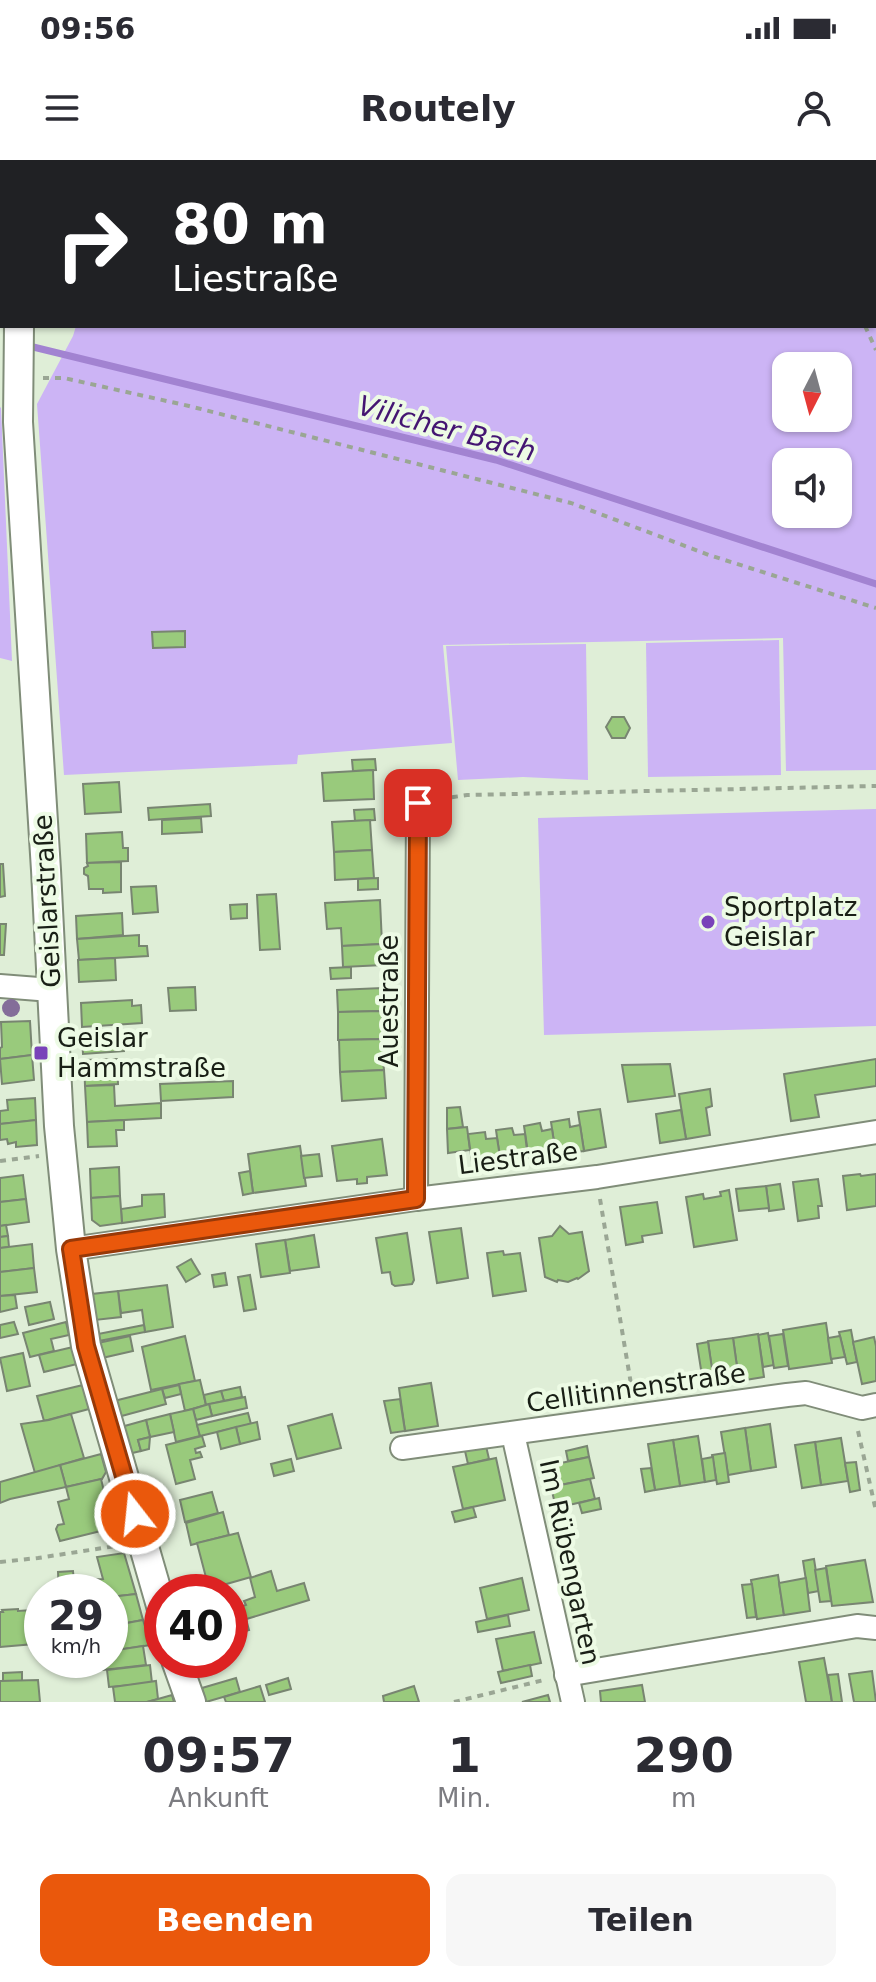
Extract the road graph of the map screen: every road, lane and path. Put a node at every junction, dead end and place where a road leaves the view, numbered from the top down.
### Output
1 (19, 328) edge
2 (866, 328) edge
3 (876, 350) edge
4 (17, 372) junction
5 (876, 608) edge
6 (876, 786) edge
7 (418, 803) joint
8 (0, 986) edge
9 (51, 990) junction
10 (876, 1132) edge
11 (61, 1153) junction
12 (0, 1161) edge
13 (597, 1177) junction
14 (416, 1199) junction
15 (71, 1249) junction
16 (876, 1405) edge
17 (852, 1406) junction
18 (636, 1417) junction
19 (513, 1434) junction
20 (402, 1448) dead end
21 (876, 1511) edge
22 (143, 1542) junction
23 (0, 1562) edge
24 (152, 1574) edge
25 (876, 1628) edge
26 (566, 1675) junction
27 (182, 1678) edge
28 (191, 1702) edge
29 (454, 1702) edge
30 (573, 1702) edge

1 - 4 street, Geislarstraße
2 - 3 path
4 - 5 path
4 - 9 street, Geislarstraße
6 - 7 path
7 - 14 street, Auestraße
8 - 9 street
9 - 11 street, Geislarstraße
10 - 13 street, Liestraße
11 - 12 path
11 - 15 street, Geislarstraße
13 - 14 street, Liestraße
13 - 18 path
14 - 15 street, Liestraße
15 - 22 street, Geislarstraße
16 - 17 street, Cellitinnenstraße
17 - 18 street, Cellitinnenstraße
17 - 21 path
18 - 19 street, Cellitinnenstraße
19 - 20 street, Cellitinnenstraße
19 - 26 street, Im Rübengarten
22 - 23 path
22 - 24 street, Geislarstraße
25 - 26 street
26 - 29 path
26 - 30 street, Im Rübengarten
27 - 28 street

